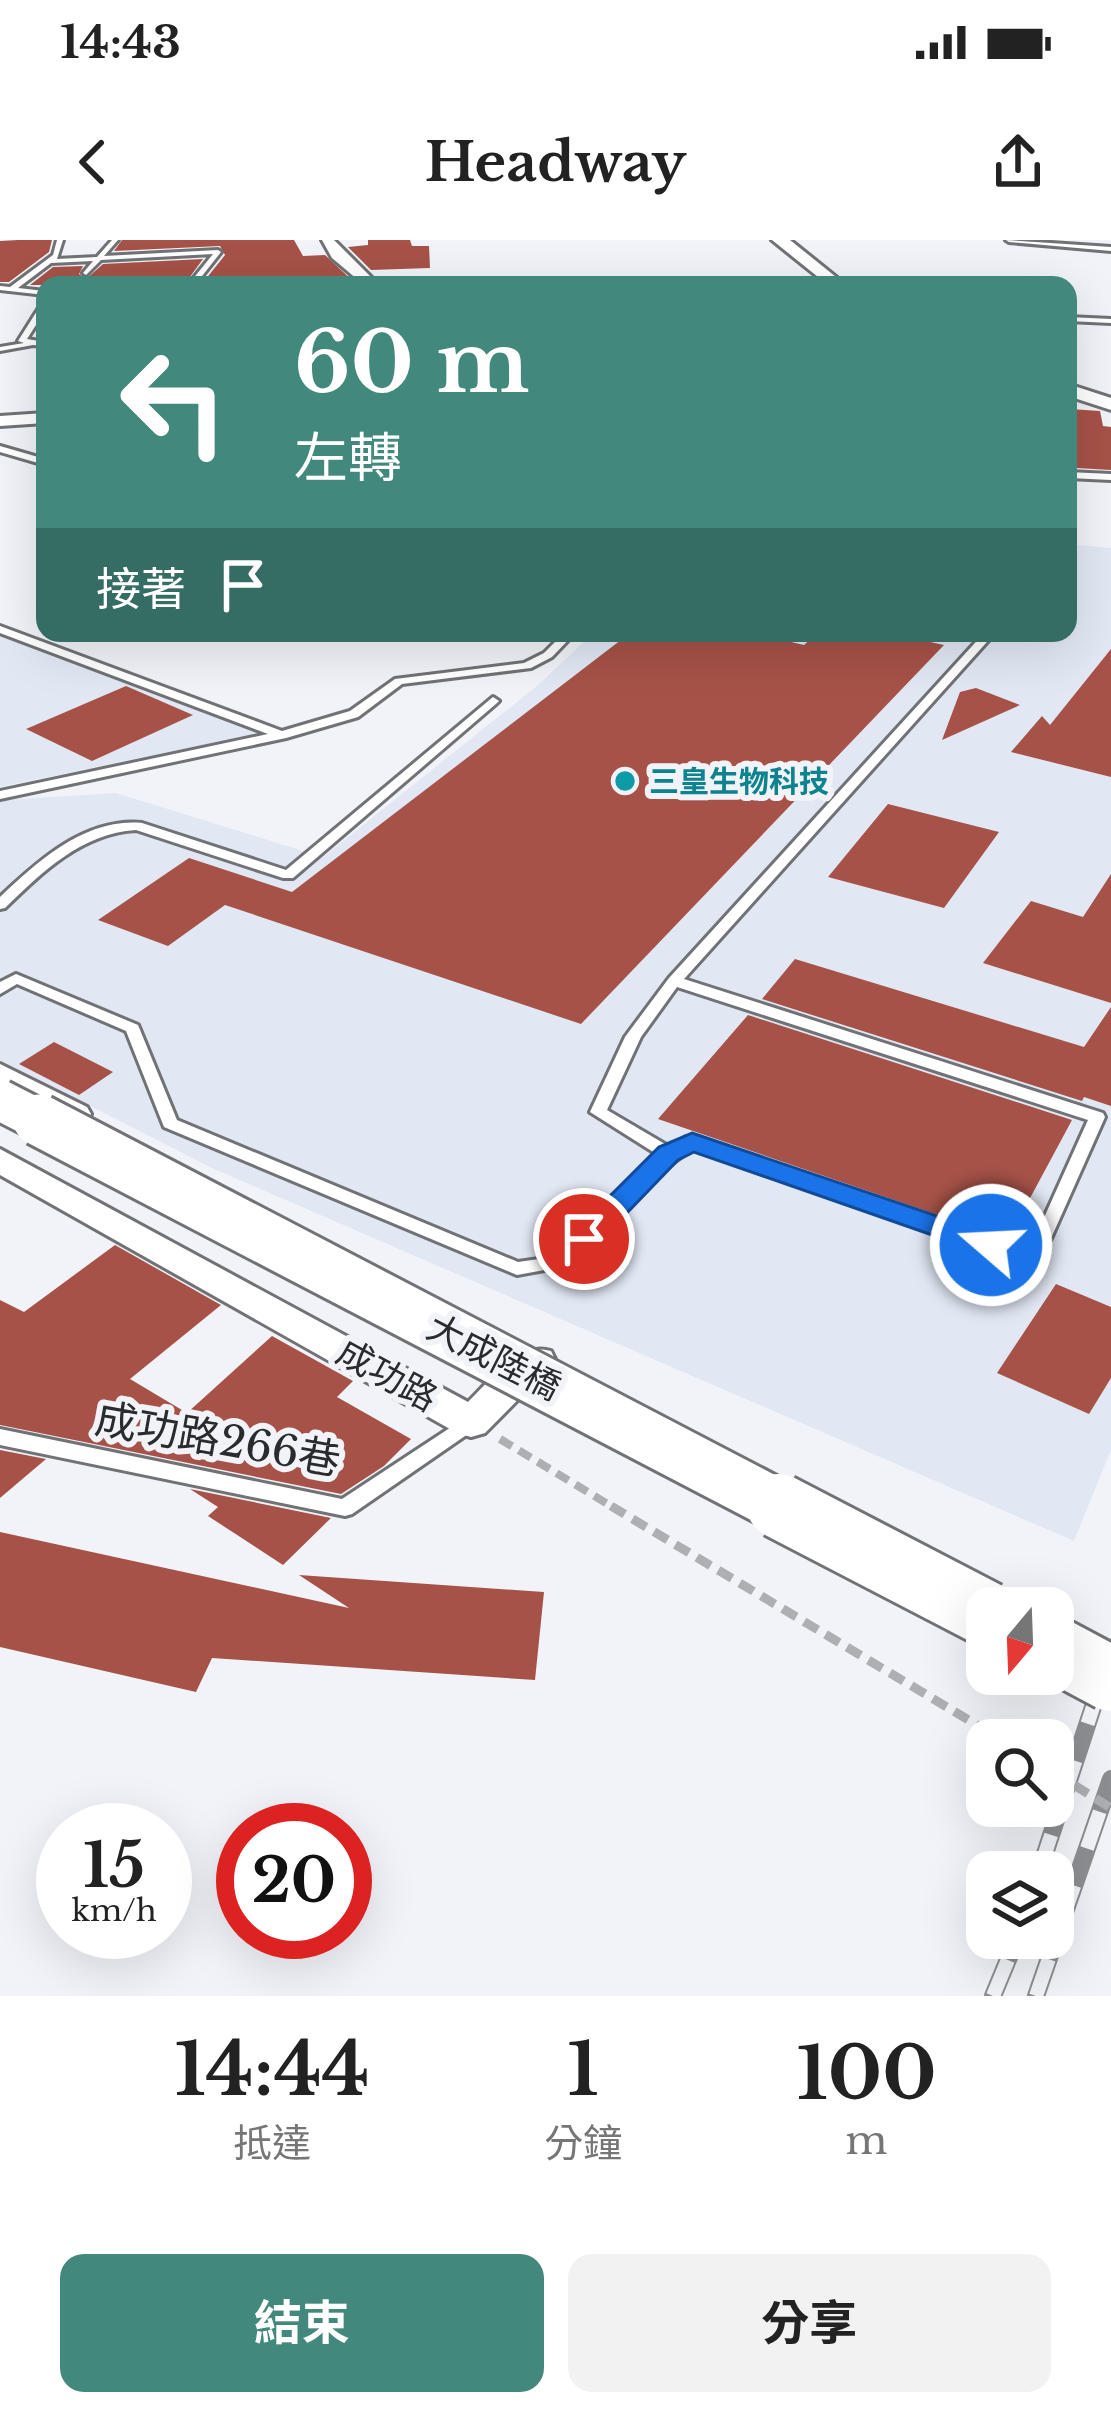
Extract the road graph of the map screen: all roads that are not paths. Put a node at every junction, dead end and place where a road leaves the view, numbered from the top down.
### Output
1 (60, 240) edge
2 (115, 240) edge
3 (328, 240) edge
4 (780, 240) edge
5 (1009, 240) edge
6 (1111, 248) edge
7 (101, 259) junction
8 (50, 261) junction
9 (86, 273) dead end
10 (199, 276) edge
11 (362, 276) edge
12 (826, 276) edge
13 (0, 289) edge
14 (12, 289) junction
15 (36, 292) edge
16 (36, 318) edge
17 (1077, 319) edge
18 (1111, 320) edge
19 (28, 345) junction
20 (36, 345) edge
21 (0, 349) edge
22 (1077, 393) edge
23 (1111, 404) edge
24 (36, 419) edge
25 (0, 422) edge
26 (0, 449) edge
27 (36, 459) edge
28 (1077, 475) edge
29 (1111, 477) edge
30 (0, 629) edge
31 (561, 642) edge
32 (982, 642) edge
33 (493, 701) dead end
34 (282, 736) junction
35 (0, 795) edge
36 (0, 905) edge
37 (674, 981) junction
38 (0, 989) edge
39 (0, 1075) edge
40 (0, 1100) edge
41 (668, 1154) junction
42 (0, 1160) edge
43 (471, 1422) junction
44 (0, 1437) edge
45 (966, 1603) edge
46 (1074, 1659) edge
47 (1111, 1679) edge

1 - 8 lane
2 - 7 lane
3 - 11 street
4 - 12 street
5 - 6 lane
7 - 8 lane
7 - 9 lane
7 - 10 lane
8 - 14 lane
13 - 14 lane
14 - 15 lane
16 - 19 lane
17 - 18 lane
19 - 20 lane
19 - 21 lane
22 - 23 street
24 - 25 street
26 - 27 lane
28 - 29 lane
30 - 34 lane
31 - 34 lane
32 - 37 lane
33 - 36 lane
34 - 35 lane
37 - 41 lane
37 - 41 lane
38 - 41 lane
39 - 43 street, 成功路
40 - 45 main road, 大成陸橋, bridge
42 - 43 street, 成功路
43 - 44 lane, 成功路266巷
46 - 47 main road, bridge

